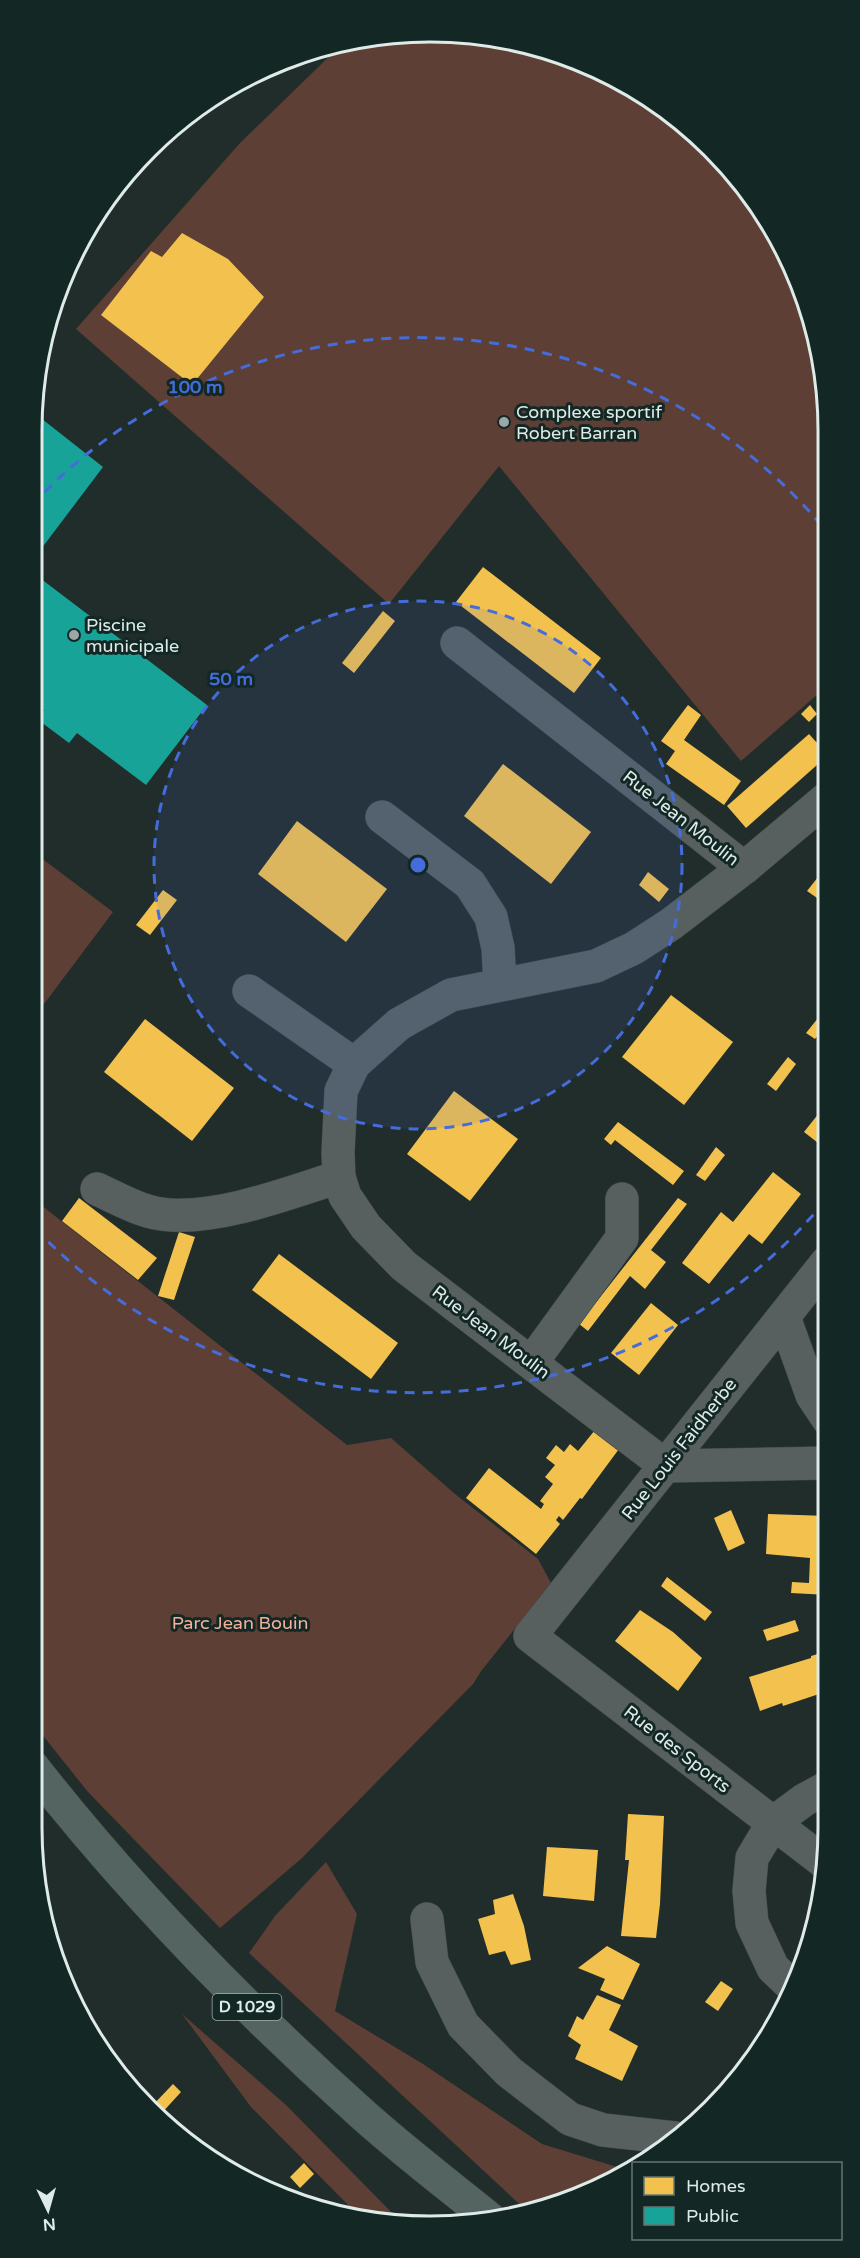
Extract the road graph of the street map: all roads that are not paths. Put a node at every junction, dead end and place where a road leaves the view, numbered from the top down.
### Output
1 (457, 643) dead end
2 (818, 806) edge
3 (382, 817) dead end
4 (744, 868) junction
5 (500, 984) junction
6 (249, 991) dead end
7 (354, 1064) junction
8 (339, 1178) junction
9 (97, 1189) dead end
10 (622, 1199) dead end
11 (818, 1274) edge
12 (784, 1317) junction
13 (532, 1362) junction
14 (818, 1404) edge
15 (818, 1463) edge
16 (666, 1466) junction
17 (530, 1636) joint
18 (42, 1778) edge
19 (818, 1792) edge
20 (773, 1823) junction
21 (817, 1856) edge
22 (427, 1919) dead end
23 (786, 1980) edge
24 (665, 2137) edge
25 (482, 2213) edge

1 - 4 street, Rue Jean Moulin
2 - 4 street
3 - 5 street
4 - 5 street, Rue Jean Moulin
5 - 7 street, Rue Jean Moulin
6 - 7 street
7 - 8 street, Rue Jean Moulin
8 - 9 street
8 - 13 street, Rue Jean Moulin
10 - 13 street
11 - 12 street, Rue Louis Faidherbe
12 - 14 street
12 - 16 street, Rue Louis Faidherbe
13 - 16 street, Rue Jean Moulin
15 - 16 street
16 - 17 street, Rue Louis Faidherbe
17 - 20 street, Rue des Sports
18 - 25 main road, D 1029
19 - 20 street
20 - 21 street, Rue des Sports
20 - 23 street
22 - 24 street

